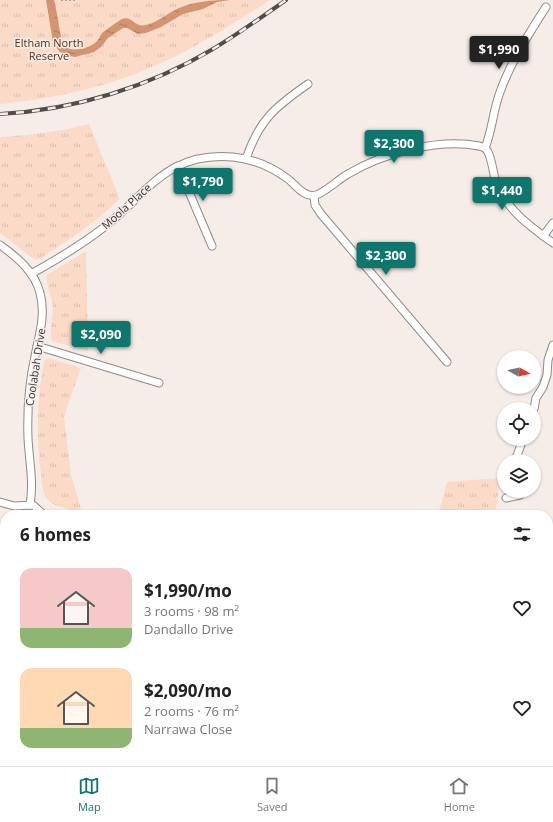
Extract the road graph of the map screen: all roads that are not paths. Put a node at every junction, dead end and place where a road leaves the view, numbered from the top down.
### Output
1 (546, 7) dead end
2 (308, 84) dead end
3 (485, 148) junction
4 (246, 159) junction
5 (178, 166) junction
6 (314, 196) junction
7 (553, 223) edge
8 (543, 236) junction
9 (553, 243) edge
10 (0, 245) edge
11 (212, 246) dead end
12 (31, 274) junction
13 (553, 345) edge
14 (37, 346) junction
15 (447, 362) dead end
16 (159, 383) dead end
17 (535, 402) edge
18 (0, 502) edge
19 (30, 505) junction
20 (39, 510) edge

1 - 3 street
2 - 4 street
3 - 6 street
3 - 8 street
4 - 5 street, Moola Place
4 - 6 street, Moola Place
5 - 11 street
5 - 12 street, Moola Place
6 - 15 street
7 - 8 street
8 - 9 street
10 - 12 street, Coolabah Drive
12 - 14 street, Coolabah Drive
13 - 17 street
14 - 16 street
14 - 19 street, Coolabah Drive
18 - 19 street
19 - 20 street

